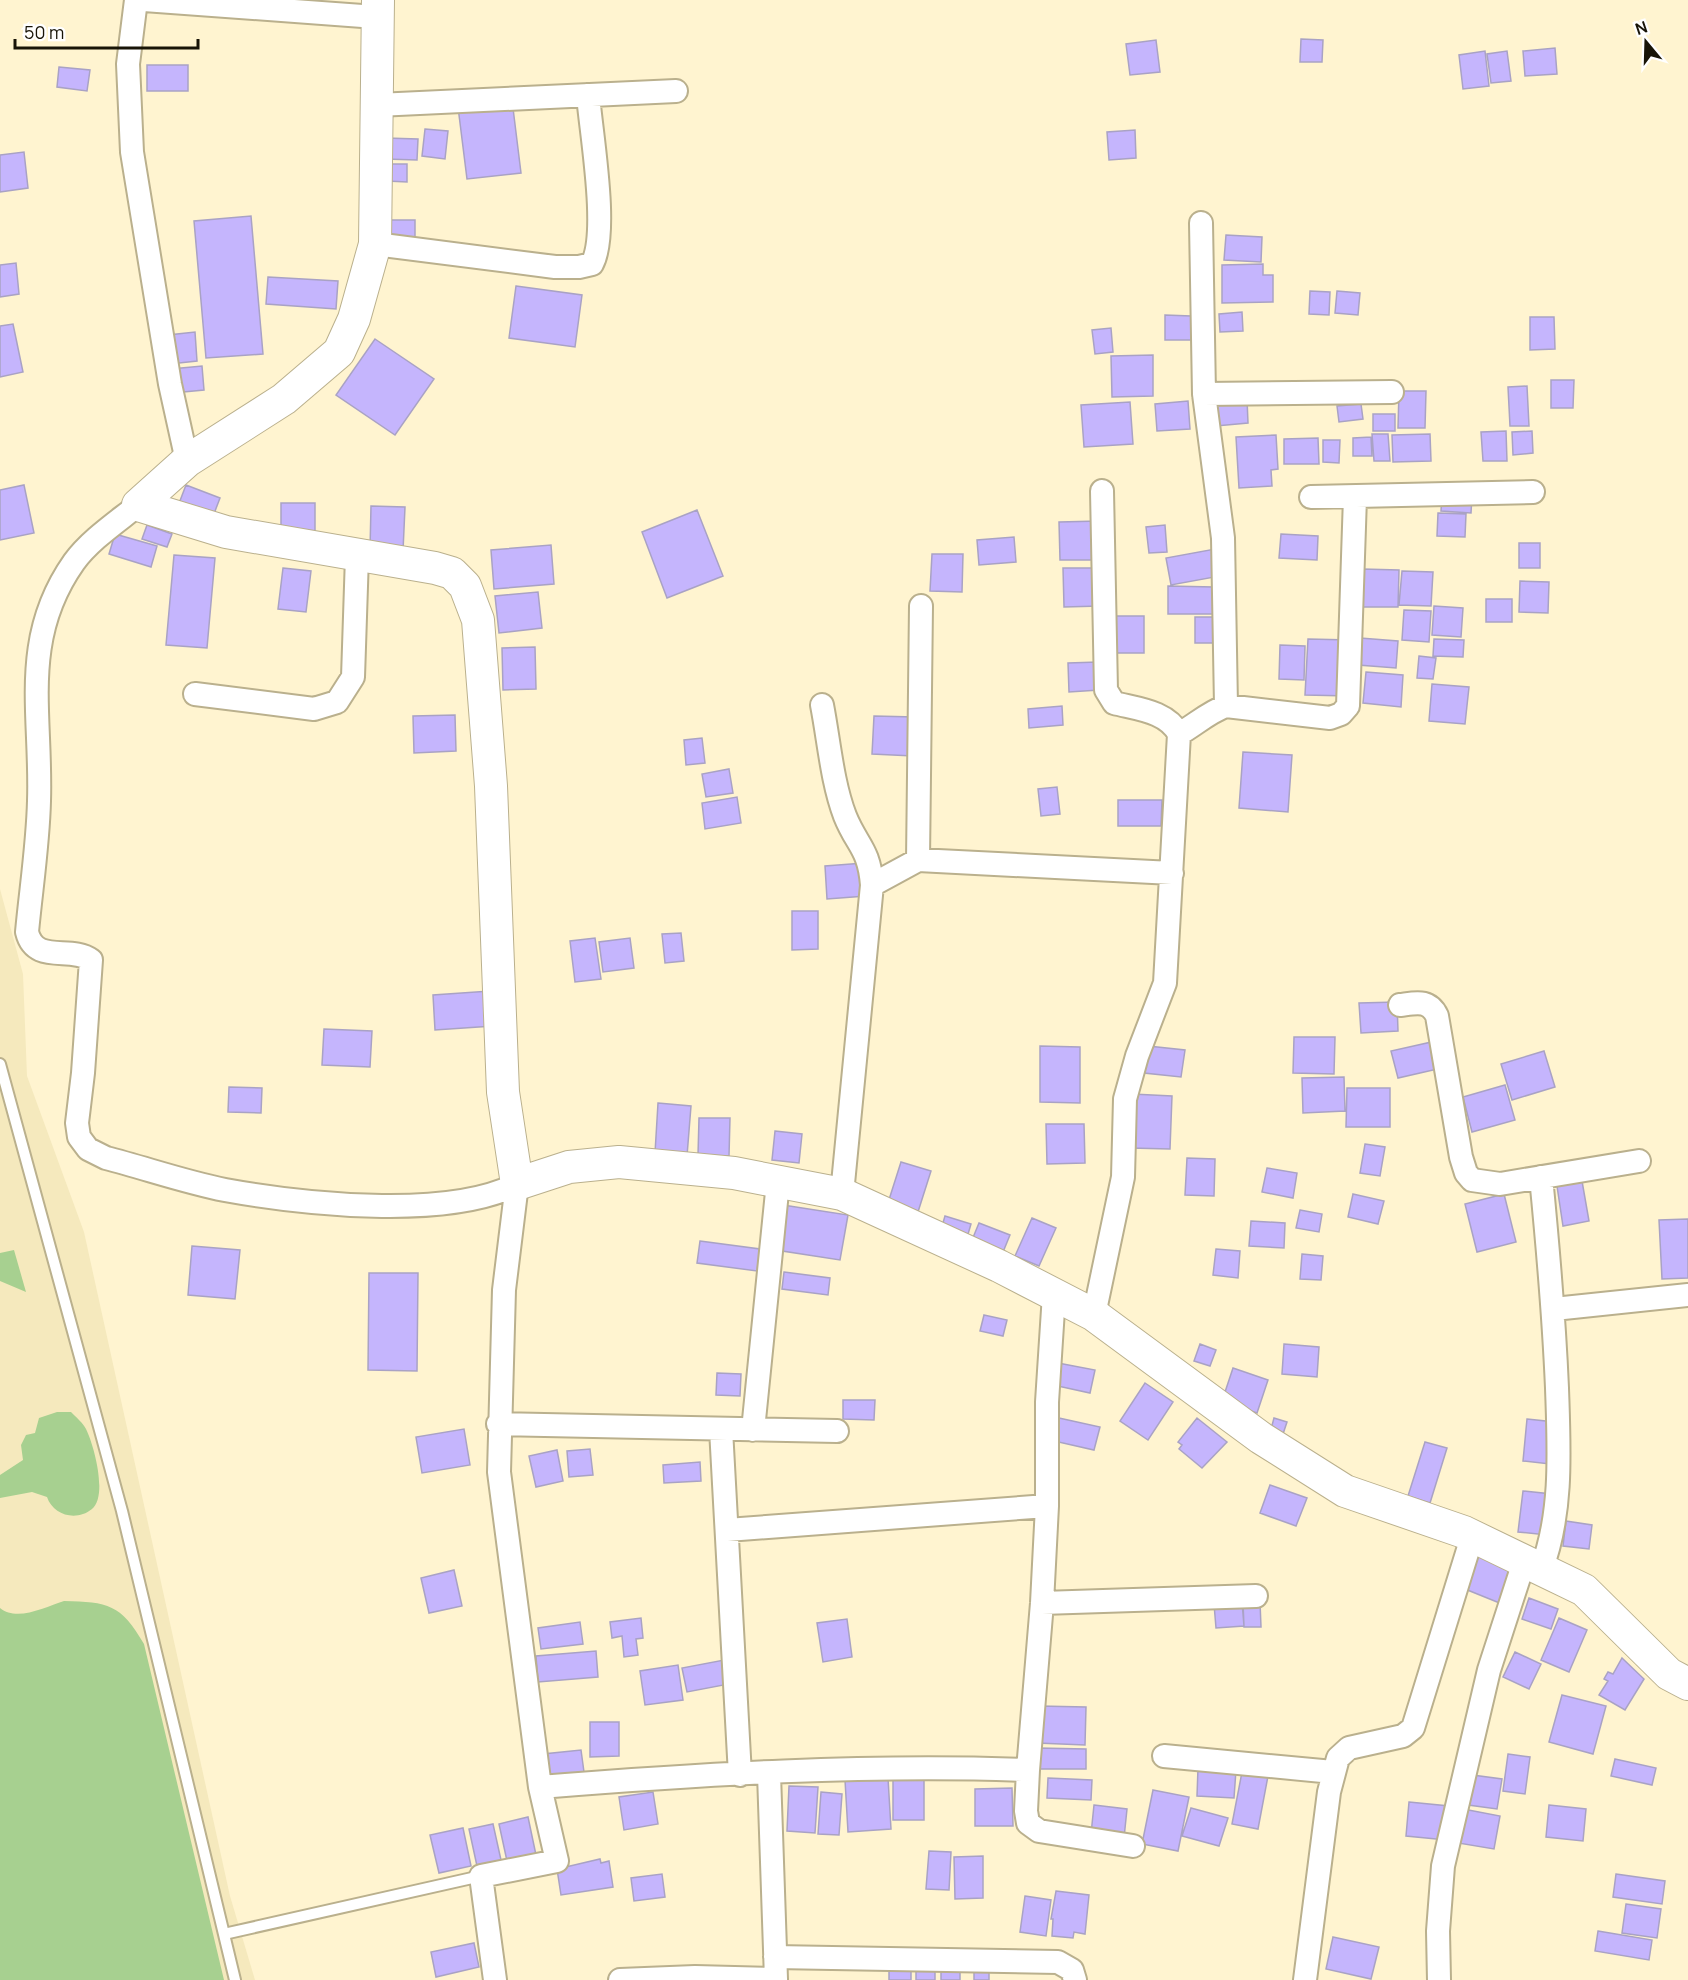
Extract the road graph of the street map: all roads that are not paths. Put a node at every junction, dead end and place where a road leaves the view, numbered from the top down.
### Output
1 (136, 0) edge
2 (144, 0) edge
3 (377, 8) edge
4 (676, 91) dead end
5 (588, 95) junction
6 (377, 105) junction
7 (1201, 223) dead end
8 (375, 244) junction
9 (1392, 392) dead end
10 (1204, 394) junction
11 (187, 460) junction
12 (1102, 491) dead end
13 (1533, 492) dead end
14 (1311, 497) dead end
15 (1354, 497) junction
16 (138, 505) junction
17 (357, 556) junction
18 (921, 606) dead end
19 (195, 694) dead end
20 (822, 705) dead end
21 (1226, 706) junction
22 (1179, 734) junction
23 (918, 860) junction
24 (1172, 873) junction
25 (872, 885) junction
26 (1400, 1005) dead end
27 (0, 1064) edge
28 (1639, 1161) dead end
29 (1540, 1178) junction
30 (778, 1182) junction
31 (517, 1184) junction
32 (842, 1194) junction
33 (1054, 1294) junction
34 (1688, 1295) edge
35 (1554, 1309) junction
36 (1094, 1316) junction
37 (498, 1424) junction
38 (721, 1429) junction
39 (753, 1430) junction
40 (837, 1431) dead end
41 (1047, 1506) junction
42 (727, 1530) junction
43 (1472, 1537) junction
44 (1533, 1566) junction
45 (1256, 1596) dead end
46 (1042, 1603) junction
47 (1688, 1684) edge
48 (1164, 1756) dead end
49 (1028, 1770) junction
50 (1333, 1772) junction
51 (768, 1774) junction
52 (740, 1775) junction
53 (540, 1787) junction
54 (1132, 1846) dead end
55 (482, 1876) junction
56 (224, 1934) junction
57 (775, 1972) edge
58 (235, 1980) edge
59 (495, 1980) edge
60 (620, 1980) edge
61 (1075, 1980) edge
62 (1305, 1980) edge
63 (1439, 1980) edge

1 - 11 street
2 - 3 street
3 - 6 street
4 - 5 street
5 - 6 street
5 - 8 street
6 - 8 street
7 - 10 street
8 - 11 street
9 - 10 street
10 - 21 street
11 - 16 street
12 - 22 street
13 - 15 street
14 - 15 street
15 - 21 street
16 - 17 street
16 - 31 street
17 - 19 street
17 - 31 street
18 - 23 street
20 - 25 street
21 - 22 street
22 - 24 street
23 - 24 street
23 - 25 street
24 - 36 street
25 - 32 street
26 - 29 street
27 - 56 lane
28 - 29 street
29 - 35 street
30 - 31 street
30 - 32 street
30 - 39 street
31 - 37 street
32 - 33 street
33 - 36 street
33 - 41 street
34 - 35 street
35 - 44 street
36 - 43 street
37 - 38 street
37 - 53 street
38 - 39 street
38 - 42 street
39 - 40 street
41 - 42 street
41 - 46 street
42 - 52 street
43 - 44 street
43 - 50 street
44 - 47 street
44 - 63 street
45 - 46 street
46 - 49 street
48 - 50 street
49 - 51 street
49 - 54 street
50 - 62 street
51 - 52 street
51 - 57 street
52 - 53 street
53 - 55 street
55 - 56 lane
55 - 59 street
56 - 58 lane
57 - 60 street
57 - 61 street

